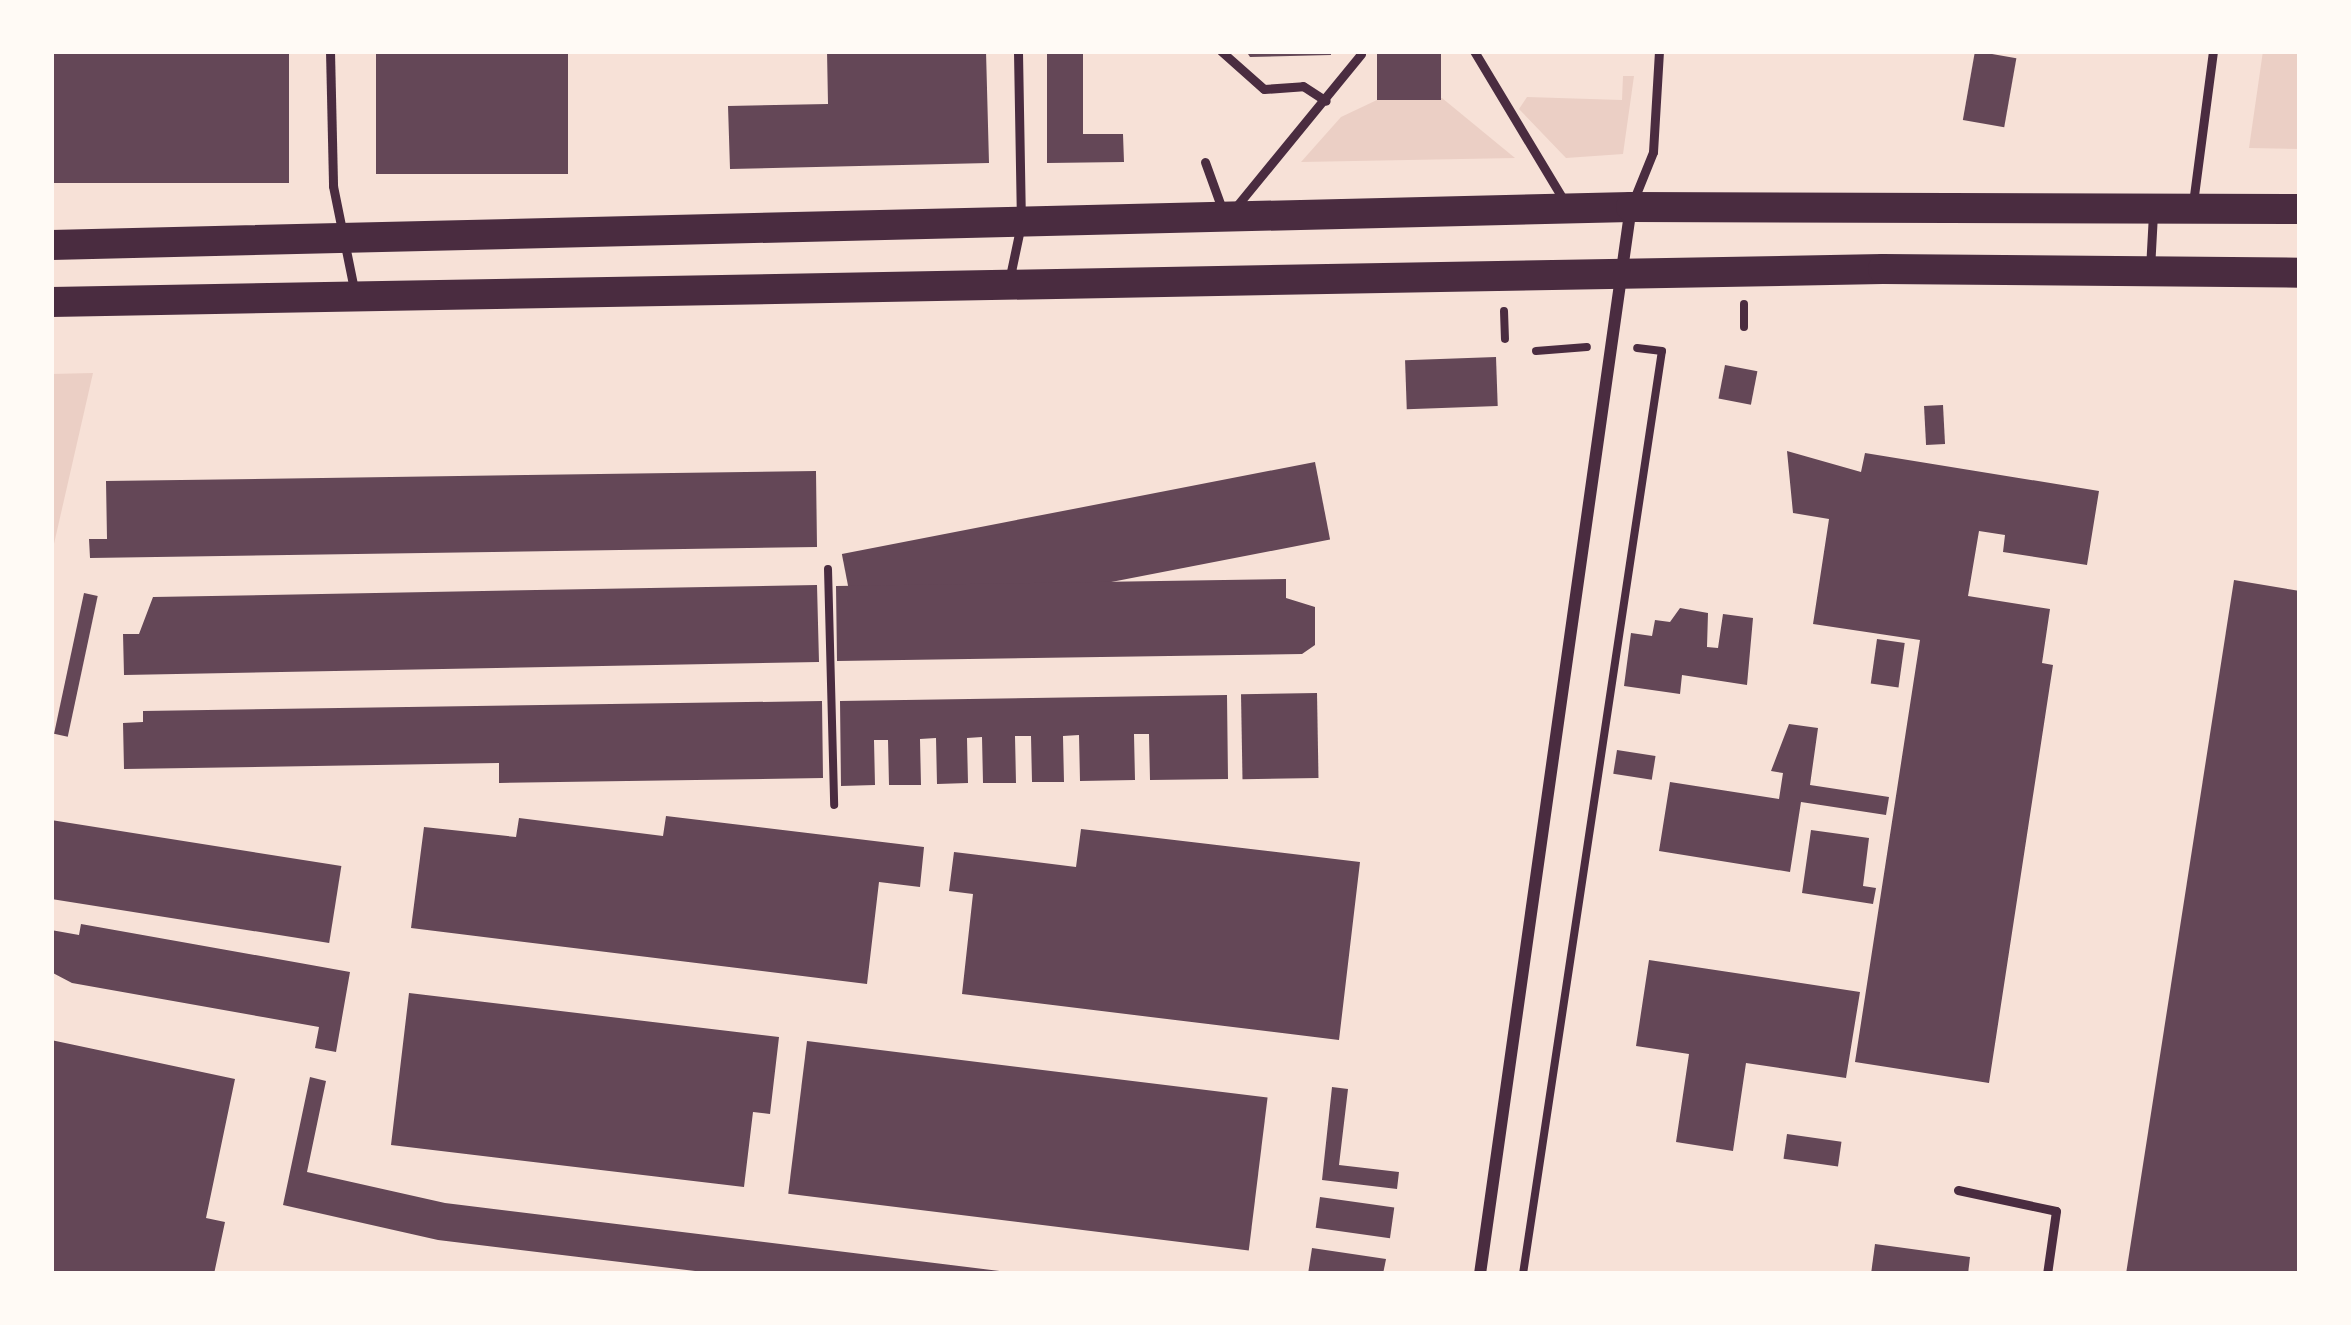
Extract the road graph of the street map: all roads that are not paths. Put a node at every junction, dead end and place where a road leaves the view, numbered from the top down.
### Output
1 (330, 51) edge
2 (1018, 51) edge
3 (1221, 51) edge
4 (1474, 51) edge
5 (1658, 51) edge
6 (2213, 51) edge
7 (1361, 54) dead end
8 (1326, 101) junction
9 (1205, 162) dead end
10 (1631, 207) junction
11 (2153, 208) junction
12 (2192, 208) junction
13 (1569, 209) junction
14 (2300, 209) edge
15 (1226, 219) junction
16 (1022, 224) junction
17 (338, 238) junction
18 (51, 244) edge
19 (2150, 272) junction
20 (2300, 273) edge
21 (1621, 278) junction
22 (1007, 286) junction
23 (356, 297) junction
24 (51, 302) edge
25 (1958, 1190) dead end
26 (1480, 1274) edge
27 (2048, 1274) edge

1 - 17 lane
2 - 16 lane
3 - 8 lane
4 - 13 lane
5 - 10 lane
6 - 12 lane
7 - 8 lane
8 - 15 lane
9 - 15 lane
10 - 11 main road
10 - 13 main road
10 - 21 street
11 - 12 main road
11 - 19 lane
12 - 14 main road
13 - 15 main road
15 - 16 main road
16 - 17 main road
16 - 22 lane
17 - 18 main road
17 - 23 lane
19 - 20 main road
19 - 21 main road
21 - 22 main road
21 - 26 street
22 - 23 main road
23 - 24 main road
25 - 27 lane

